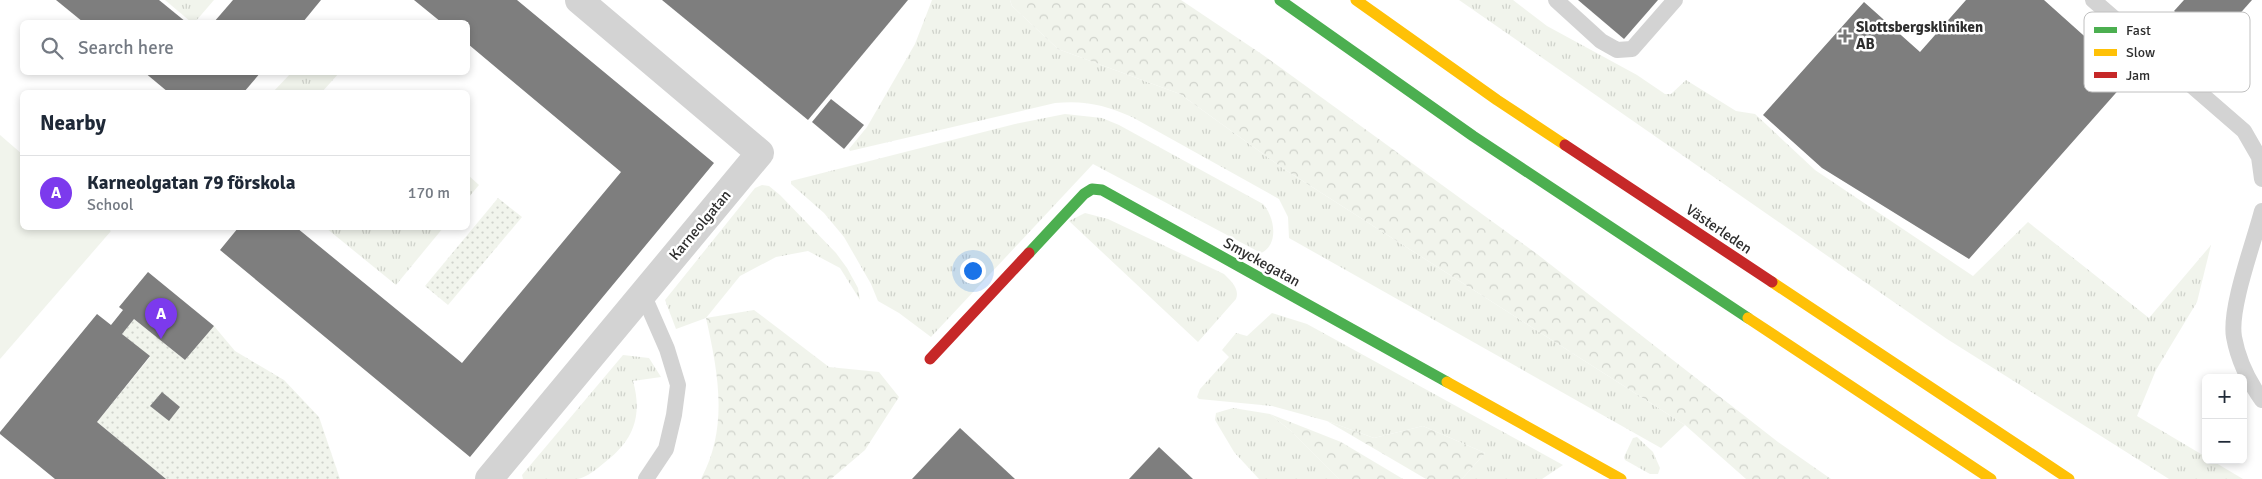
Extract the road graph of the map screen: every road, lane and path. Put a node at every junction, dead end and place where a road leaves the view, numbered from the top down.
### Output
1 (579, 0) edge
2 (1280, 0) edge
3 (1356, 0) edge
4 (1556, 0) edge
5 (1676, 0) edge
6 (2093, 0) edge
7 (2107, 12) edge
8 (2199, 92) edge
9 (2262, 179) edge
10 (2262, 211) edge
11 (2257, 244) edge
12 (643, 294) junction
13 (930, 359) dead end
14 (2262, 400) edge
15 (489, 479) edge
16 (646, 479) edge
17 (1621, 479) edge
18 (1991, 479) edge
19 (2069, 479) edge

1 - 12 street, Karneolgatan
2 - 18 main road
3 - 19 main road, Västerleden
4 - 5 lane
6 - 7 lane
8 - 9 lane
10 - 11 lane
11 - 14 lane
12 - 15 street, Karneolgatan
12 - 16 lane
13 - 17 main road, Smyckegatan

